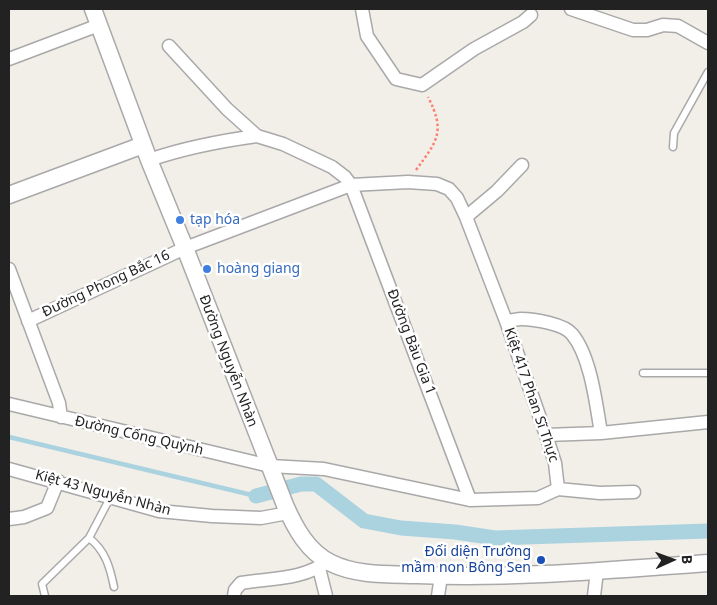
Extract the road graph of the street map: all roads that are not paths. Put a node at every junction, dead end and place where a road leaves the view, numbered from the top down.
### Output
1 (93, 9) edge
2 (362, 9) edge
3 (572, 9) edge
4 (531, 15) dead end
5 (99, 25) junction
6 (708, 43) edge
7 (168, 46) dead end
8 (9, 59) edge
9 (708, 72) edge
10 (257, 136) junction
11 (673, 147) dead end
12 (146, 153) junction
13 (522, 165) dead end
14 (351, 184) junction
15 (9, 195) edge
16 (466, 217) junction
17 (185, 248) junction
18 (9, 270) edge
19 (28, 321) junction
20 (506, 321) junction
21 (643, 373) dead end
22 (708, 373) edge
23 (9, 404) edge
24 (61, 417) junction
25 (708, 422) edge
26 (601, 433) junction
27 (546, 435) junction
28 (9, 469) edge
29 (272, 472) junction
30 (58, 481) junction
31 (558, 489) junction
32 (634, 492) dead end
33 (110, 498) junction
34 (470, 500) junction
35 (287, 509) junction
36 (9, 519) edge
37 (89, 538) junction
38 (708, 563) edge
39 (324, 564) junction
40 (597, 571) junction
41 (441, 576) junction
42 (114, 587) dead end
43 (45, 596) edge
44 (234, 596) edge
45 (326, 596) edge
46 (438, 596) edge
47 (594, 596) edge

1 - 5 street, Đường Nguyễn Nhàn
2 - 4 street
3 - 6 street
5 - 8 street
5 - 12 street, Đường Nguyễn Nhàn
7 - 10 street
9 - 11 lane
10 - 12 street
10 - 14 street
12 - 15 street
12 - 17 street, Đường Nguyễn Nhàn
13 - 16 street
14 - 16 street, Kiệt 417 Phan Sĩ Thực
14 - 17 street, Đường Phong Bắc 16
14 - 34 street, Đường Bàu Gia 1
16 - 20 street, Kiệt 417 Phan Sĩ Thực
17 - 19 street, Đường Phong Bắc 16
17 - 29 street, Đường Nguyễn Nhàn
18 - 19 street
19 - 24 street
20 - 26 street
20 - 27 street, Kiệt 417 Phan Sĩ Thực
21 - 22 lane
23 - 24 street, Đường Cống Quỳnh
24 - 29 street, Đường Cống Quỳnh
25 - 26 street
26 - 27 street
27 - 31 street, Kiệt 417 Phan Sĩ Thực
28 - 30 street, Kiệt 43 Nguyễn Nhàn
29 - 34 street, Đường Cống Quỳnh
29 - 35 street, Đường Nguyễn Nhàn
30 - 33 street, Kiệt 43 Nguyễn Nhàn
30 - 36 street
31 - 32 street
31 - 34 street
33 - 35 street, Kiệt 43 Nguyễn Nhàn
33 - 37 lane
35 - 39 street, Đường Nguyễn Nhàn
37 - 42 lane
37 - 43 lane
38 - 40 street, Đường Nguyễn Nhàn
39 - 41 street, Đường Nguyễn Nhàn
39 - 44 street
39 - 45 street
40 - 41 street, Đường Nguyễn Nhàn
40 - 47 street
41 - 46 street

